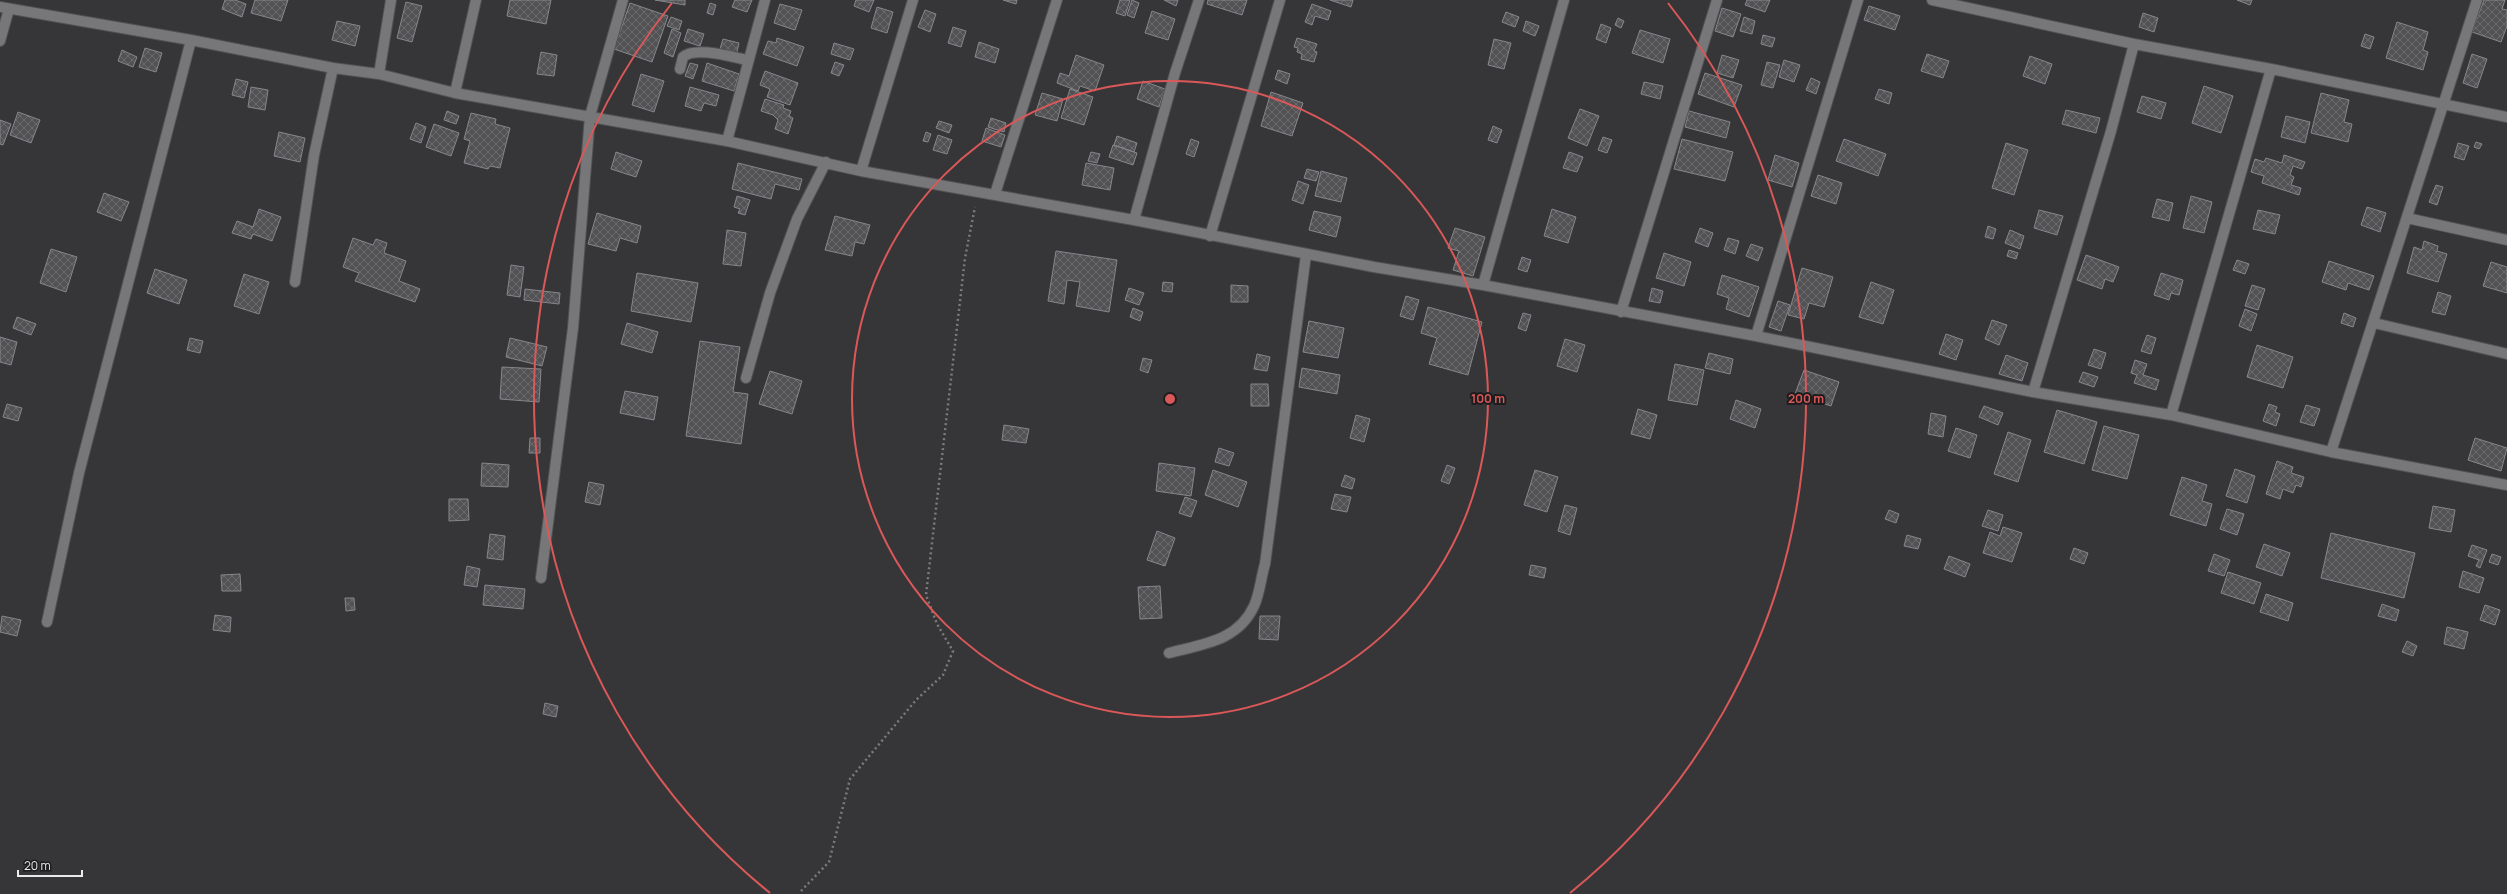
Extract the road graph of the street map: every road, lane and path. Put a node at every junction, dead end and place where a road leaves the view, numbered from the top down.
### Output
1 (391, 0) edge
2 (476, 0) edge
3 (623, 0) edge
4 (765, 0) edge
5 (913, 0) edge
6 (1057, 0) edge
7 (1199, 0) edge
8 (1280, 0) edge
9 (1564, 0) edge
10 (1717, 0) edge
11 (1858, 0) edge
12 (1932, 0) edge
13 (2477, 0) edge
14 (4, 8) edge
15 (191, 40) junction
16 (0, 41) edge
17 (2134, 44) junction
18 (747, 60) junction
19 (333, 68) junction
20 (680, 68) dead end
21 (2271, 69) junction
22 (379, 74) junction
23 (455, 93) junction
24 (2443, 104) junction
25 (590, 116) junction
26 (2507, 117) edge
27 (727, 141) junction
28 (826, 162) junction
29 (861, 171) junction
30 (978, 191) junction
31 (995, 194) junction
32 (2407, 218) junction
33 (1134, 220) junction
34 (1210, 236) junction
35 (2507, 240) edge
36 (1306, 254) junction
37 (295, 282) dead end
38 (1483, 285) junction
39 (1621, 312) junction
40 (2374, 323) junction
41 (1756, 336) junction
42 (2507, 354) edge
43 (746, 378) dead end
44 (2033, 392) junction
45 (2171, 415) junction
46 (2331, 452) junction
47 (2507, 485) edge
48 (541, 578) dead end
49 (47, 622) dead end
50 (1169, 653) dead end
51 (801, 891) dead end

1 - 22 street
2 - 23 street
3 - 25 street
4 - 18 street
5 - 29 street
6 - 31 street
7 - 33 street
8 - 34 street
9 - 38 street
10 - 39 street
11 - 41 street
12 - 17 street
13 - 24 street
14 - 15 street
14 - 16 street
15 - 19 street
15 - 49 street
17 - 21 street
17 - 44 street
18 - 20 street
18 - 27 street
19 - 22 street
19 - 37 street
21 - 24 street
21 - 45 street
22 - 23 street
23 - 25 street
24 - 26 street
24 - 32 street
25 - 27 street
25 - 48 street
27 - 28 street
28 - 29 street
28 - 43 street
29 - 30 street
30 - 31 street
30 - 51 path
31 - 33 street
32 - 35 street
32 - 40 street
33 - 34 street
34 - 36 street
36 - 38 street
36 - 50 street
38 - 39 street
39 - 41 street
40 - 42 street
40 - 46 street
41 - 44 street
44 - 45 street
45 - 46 street
46 - 47 street

